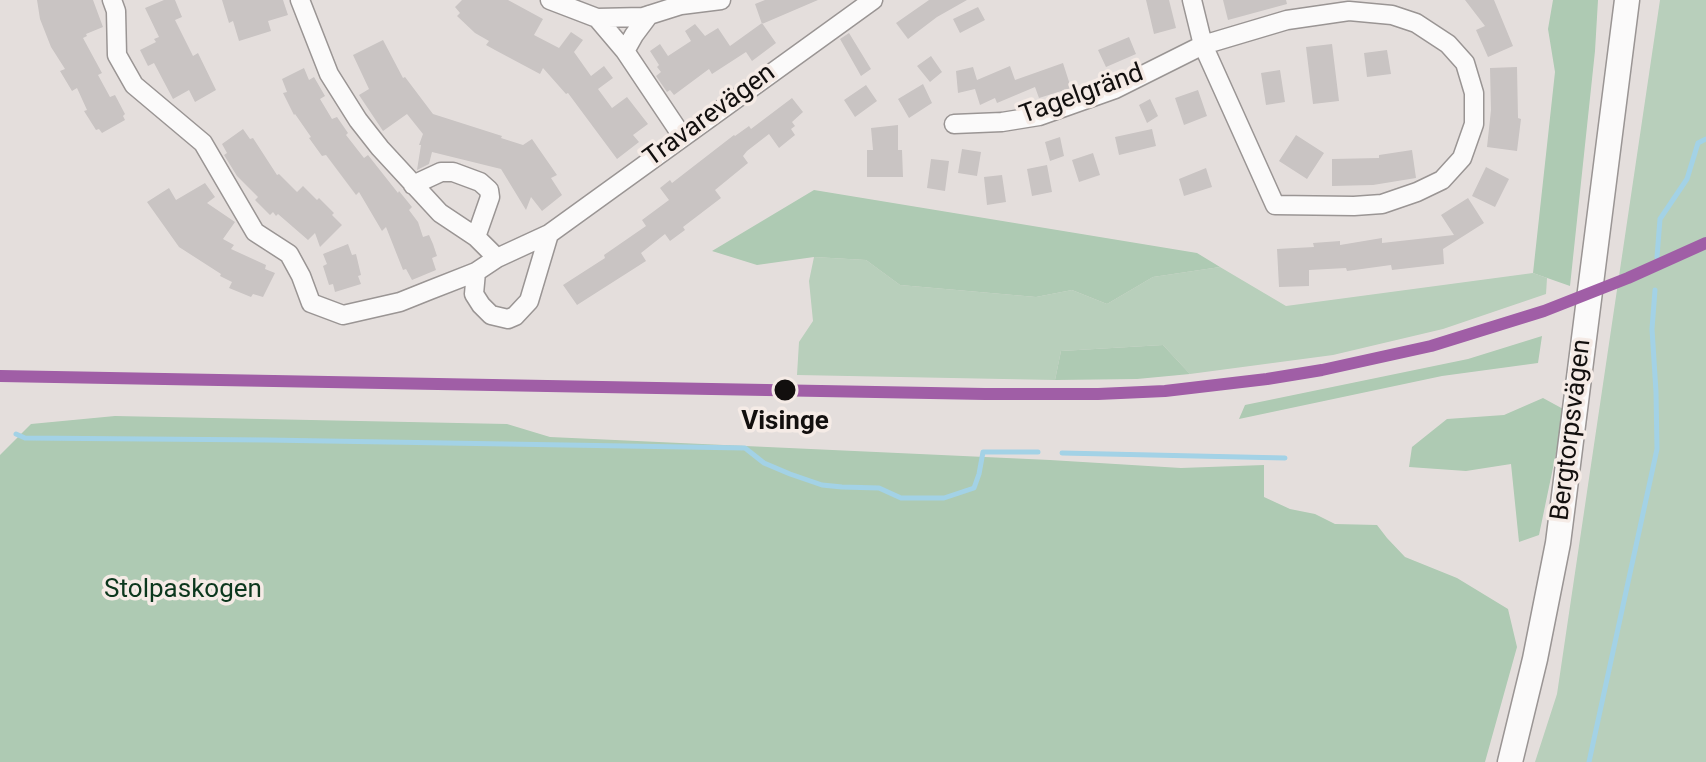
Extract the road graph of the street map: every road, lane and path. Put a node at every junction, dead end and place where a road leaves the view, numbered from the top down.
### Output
1 (112, 0) edge
2 (300, 0) edge
3 (550, 0) edge
4 (721, 0) edge
5 (873, 0) edge
6 (1192, 0) edge
7 (1627, 0) edge
8 (649, 15) junction
9 (597, 18) junction
10 (1203, 45) junction
11 (625, 51) junction
12 (954, 124) dead end
13 (682, 136) junction
14 (413, 185) junction
15 (549, 234) junction
16 (476, 237) junction
17 (497, 258) junction
18 (476, 272) junction
19 (1510, 762) edge

1 - 18 street, Travarevägen
2 - 14 street
3 - 9 street
4 - 8 street
5 - 13 street, Travarevägen
6 - 10 street
7 - 19 main road, Bergtorpsvägen
8 - 9 street
8 - 11 street
9 - 11 street
10 - 10 street
10 - 12 street, Tagelgränd
11 - 13 street
13 - 15 street, Travarevägen
14 - 16 street
14 - 16 street
15 - 17 street, Travarevägen
15 - 18 street
16 - 17 street
17 - 18 street, Travarevägen

